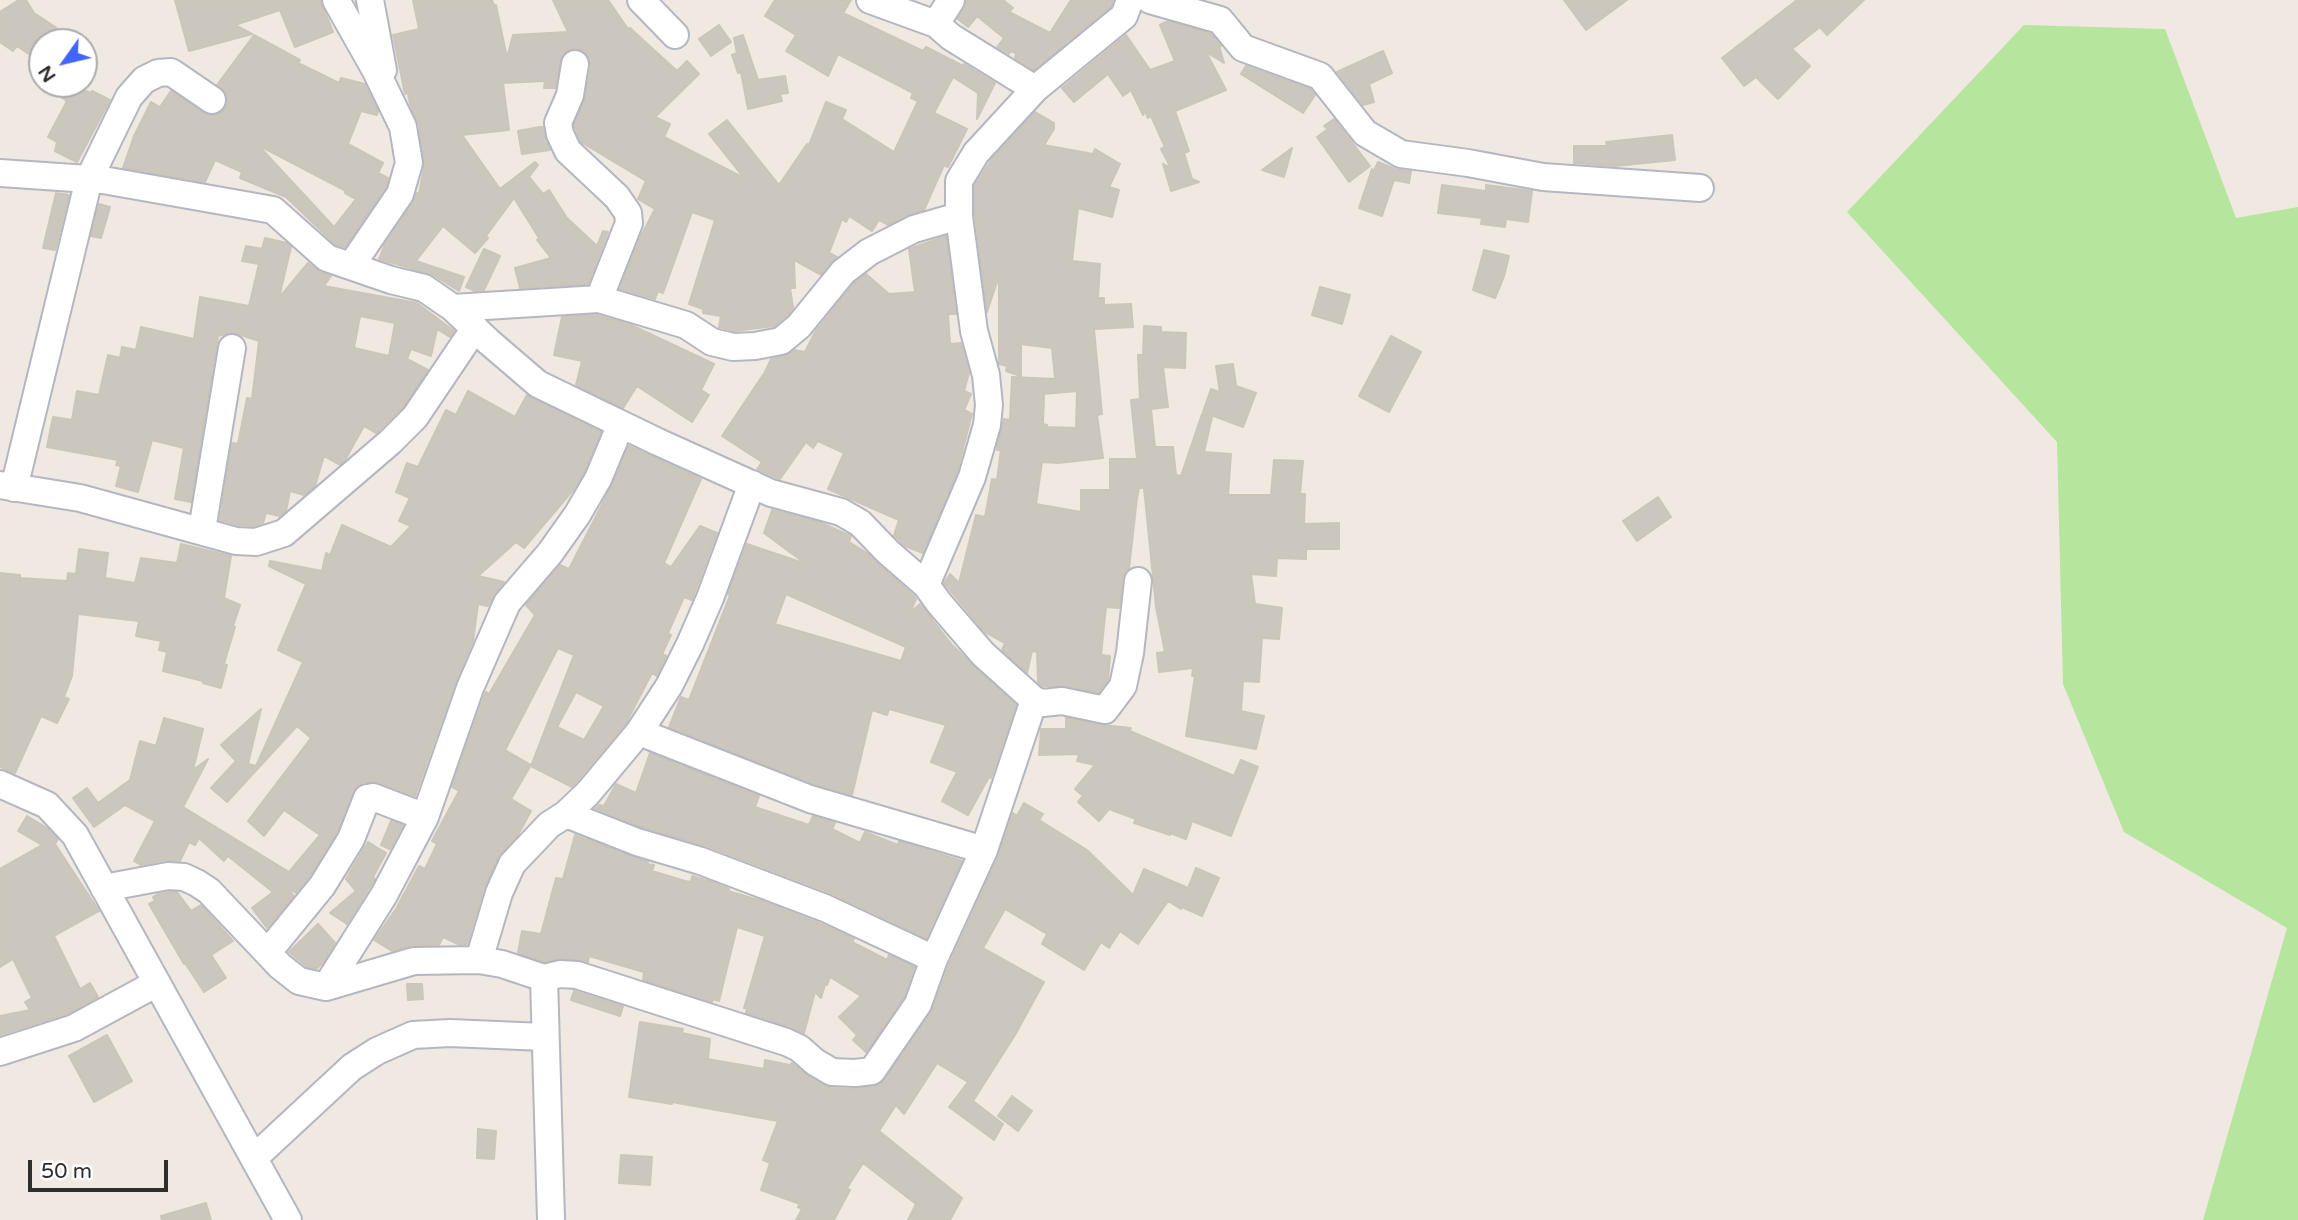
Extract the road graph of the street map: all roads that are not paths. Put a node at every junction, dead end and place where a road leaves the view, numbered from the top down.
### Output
1 (368, 0) edge
2 (641, 0) edge
3 (870, 0) edge
4 (951, 0) edge
5 (1130, 0) edge
6 (1150, 0) edge
7 (338, 6) edge
8 (936, 24) junction
9 (675, 35) dead end
10 (575, 64) dead end
11 (1035, 89) junction
12 (212, 100) dead end
13 (390, 102) junction
14 (0, 173) edge
15 (89, 179) junction
16 (1700, 188) dead end
17 (959, 216) junction
18 (351, 267) junction
19 (599, 299) junction
20 (453, 307) junction
21 (475, 328) junction
22 (232, 348) dead end
23 (621, 424) junction
24 (751, 484) junction
25 (7, 486) edge
26 (202, 530) junction
27 (1138, 581) dead end
28 (926, 585) junction
29 (1034, 700) junction
30 (639, 732) junction
31 (0, 784) edge
32 (566, 814) junction
33 (425, 817) junction
34 (984, 850) junction
35 (104, 888) junction
36 (268, 952) junction
37 (934, 959) junction
38 (479, 960) junction
39 (544, 978) junction
40 (157, 983) junction
41 (326, 987) junction
42 (544, 1037) junction
43 (0, 1052) edge
44 (254, 1158) junction
45 (288, 1220) edge
46 (551, 1220) edge

1 - 7 street
1 - 13 street
2 - 9 street
3 - 8 street
4 - 8 street
5 - 11 street
6 - 16 street
7 - 13 street
8 - 11 street
10 - 19 street
11 - 17 street
12 - 15 street
13 - 18 street
14 - 15 street
15 - 18 street
15 - 25 street
17 - 19 street
17 - 28 street
18 - 20 street
19 - 20 street
20 - 21 street
21 - 23 street
21 - 26 street
22 - 26 street
23 - 24 street
23 - 33 street
24 - 28 street
24 - 30 street
25 - 26 street
27 - 29 street
28 - 29 street
29 - 34 street
30 - 32 street
30 - 34 street
31 - 35 street
32 - 37 street
32 - 38 street
33 - 36 street
33 - 41 street
34 - 37 street
35 - 36 street
35 - 40 street
36 - 41 street
37 - 39 street
38 - 39 street
38 - 41 street
39 - 42 street
40 - 43 street
40 - 44 street
42 - 44 street
42 - 46 street
44 - 45 street

